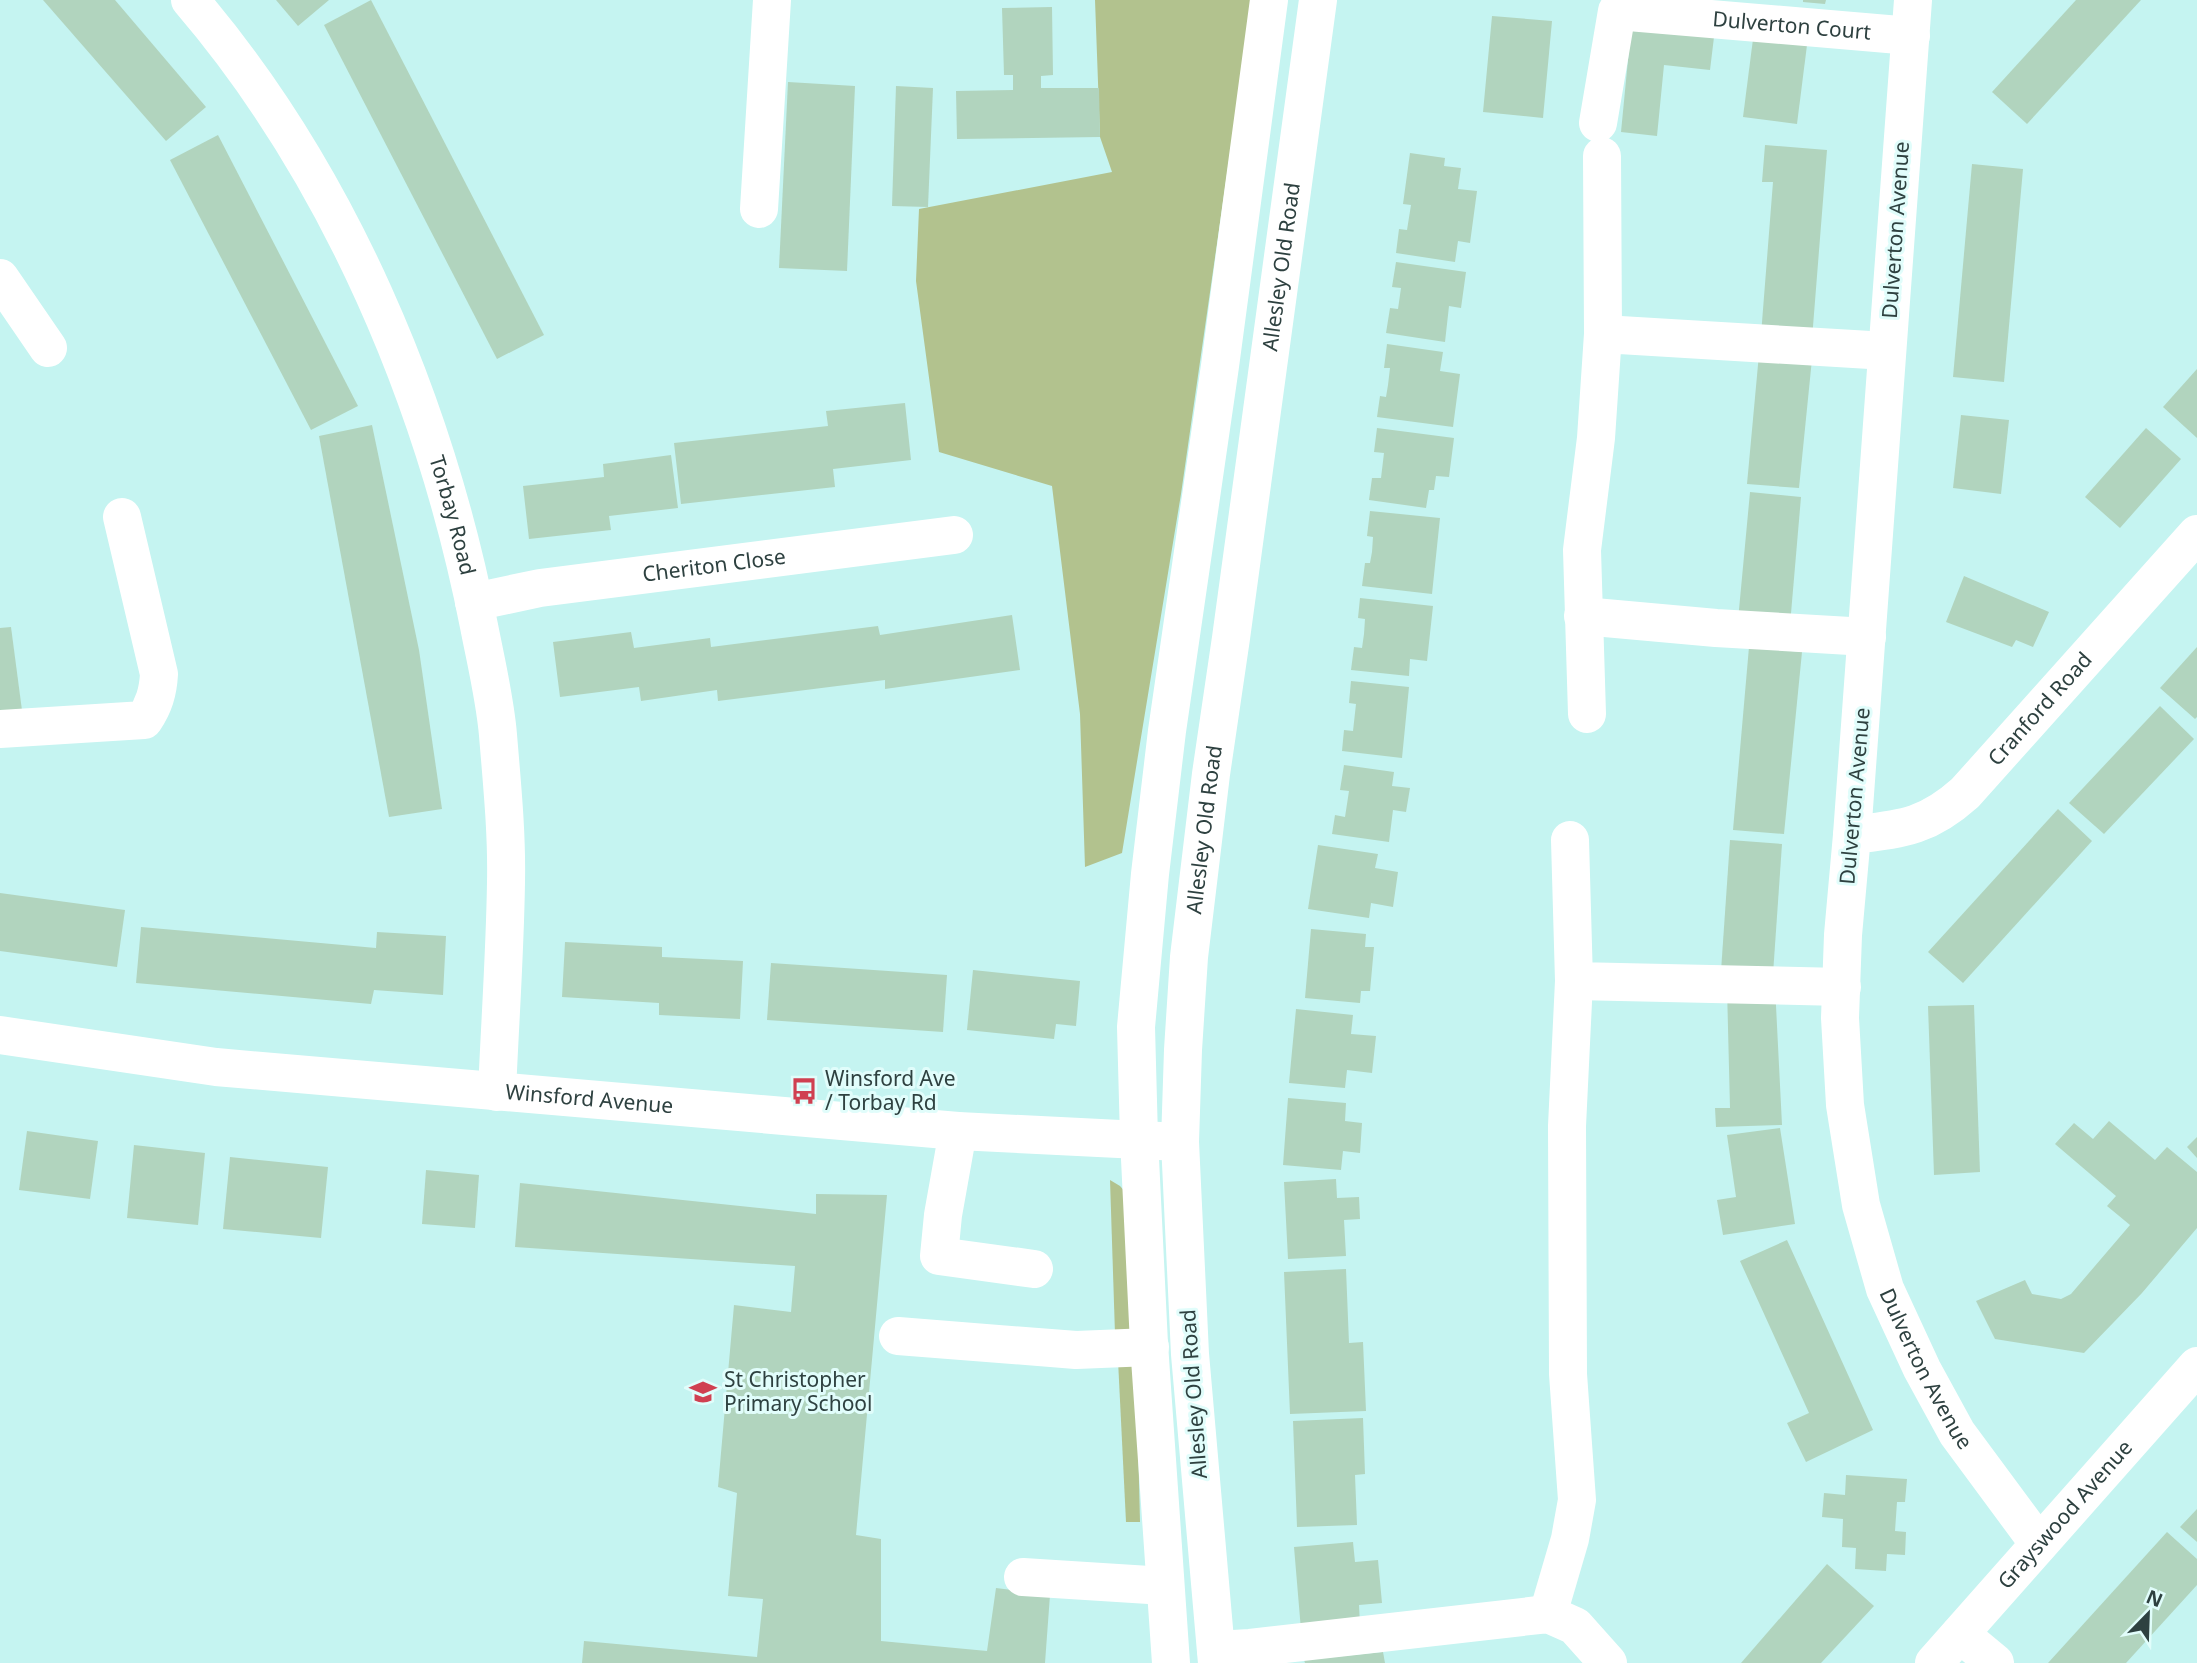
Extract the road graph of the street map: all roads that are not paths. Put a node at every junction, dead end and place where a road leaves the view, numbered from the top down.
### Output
1 (190, 0) edge
2 (772, 0) edge
3 (1269, 0) edge
4 (1318, 0) edge
5 (1617, 6) edge
6 (1695, 9) edge
7 (1912, 18) edge
8 (1254, 103) junction
9 (1303, 111) junction
10 (760, 209) dead end
11 (0, 278) edge
12 (1602, 334) junction
13 (48, 348) dead end
14 (1887, 351) junction
15 (122, 517) dead end
16 (2197, 534) edge
17 (954, 535) dead end
18 (474, 602) junction
19 (1583, 616) junction
20 (1867, 637) junction
21 (1587, 714) dead end
22 (0, 729) edge
23 (1852, 835) junction
24 (1570, 840) dead end
25 (1574, 981) junction
26 (1842, 987) junction
27 (0, 1035) edge
28 (496, 1092) junction
29 (958, 1131) junction
30 (1139, 1138) junction
31 (1180, 1142) junction
32 (1034, 1269) dead end
33 (898, 1336) dead end
34 (1150, 1347) junction
35 (2197, 1366) edge
36 (2039, 1544) junction
37 (1023, 1577) dead end
38 (1164, 1586) junction
39 (1548, 1614) junction
40 (1960, 1634) junction
41 (1217, 1656) edge
42 (1171, 1663) edge
43 (1608, 1663) edge
44 (1934, 1663) edge
45 (1995, 1663) edge

1 - 18 street, Torbay Road
2 - 10 street
3 - 8 street, Allesley Old Road
4 - 9 street, Allesley Old Road
5 - 6 street, Dulverton Court
5 - 12 street, Dulverton Court
6 - 7 street, Dulverton Court
7 - 14 street, Dulverton Avenue
8 - 9 street
8 - 30 street, Allesley Old Road
9 - 31 street, Allesley Old Road
11 - 13 street
12 - 14 street
12 - 19 street, Dulverton Court
14 - 20 street, Dulverton Avenue
15 - 22 street
16 - 23 street, Cranford Road
17 - 18 street, Cheriton Close
18 - 28 street, Torbay Road
19 - 20 street
19 - 21 street, Dulverton Court
20 - 23 street, Dulverton Avenue
23 - 26 street, Dulverton Avenue
24 - 25 street
25 - 26 street
25 - 39 street
26 - 36 street, Dulverton Avenue
27 - 28 street, Winsford Avenue
28 - 29 street, Winsford Avenue
29 - 30 street, Winsford Avenue
29 - 32 street
30 - 31 street, Winsford Avenue
30 - 34 street, Allesley Old Road
31 - 41 street, Allesley Old Road
33 - 34 street
34 - 38 street, Allesley Old Road
35 - 36 street, Grayswood Avenue
36 - 40 street, Grayswood Avenue
37 - 38 street
38 - 42 street, Allesley Old Road
39 - 41 street
39 - 43 street
40 - 44 street, Grayswood Avenue
40 - 45 street

